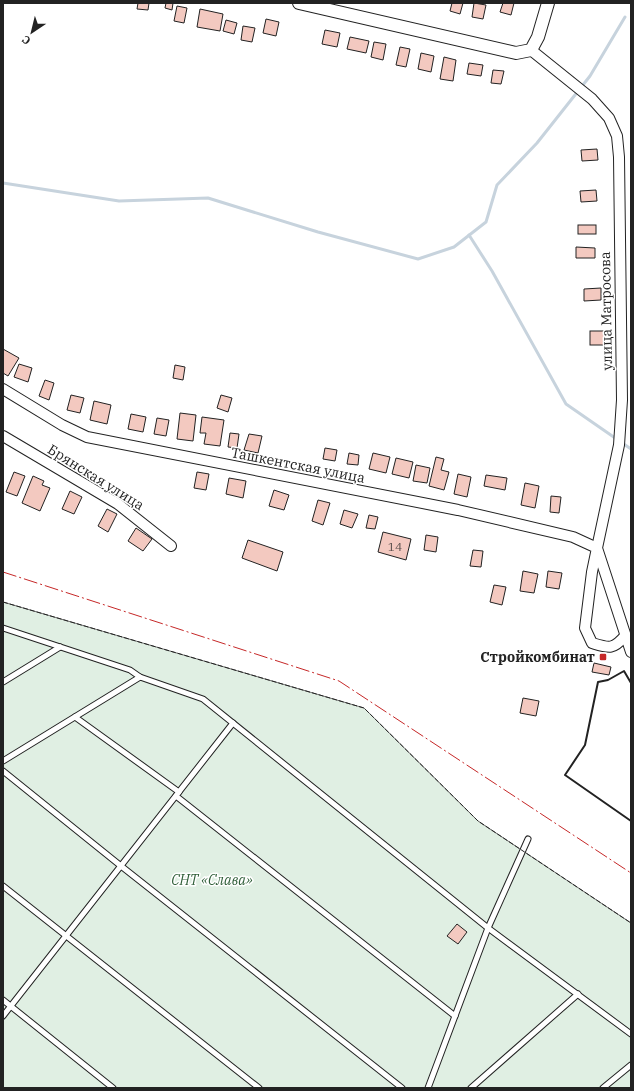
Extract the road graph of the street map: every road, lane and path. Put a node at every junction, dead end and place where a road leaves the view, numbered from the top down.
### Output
1 (298, 3) edge
2 (548, 3) edge
3 (531, 50) junction
4 (3, 388) edge
5 (3, 436) edge
6 (171, 546) dead end
7 (597, 548) junction
8 (3, 628) edge
9 (625, 636) junction
10 (60, 647) junction
11 (631, 652) edge
12 (140, 677) junction
13 (3, 682) edge
14 (75, 717) junction
15 (233, 723) junction
16 (3, 761) edge
17 (3, 771) edge
18 (178, 794) junction
19 (528, 839) dead end
20 (121, 866) junction
21 (3, 886) edge
22 (488, 928) junction
23 (66, 937) junction
24 (578, 994) junction
25 (3, 1000) edge
26 (11, 1006) junction
27 (3, 1016) edge
28 (455, 1016) junction
29 (631, 1034) edge
30 (631, 1065) edge
31 (114, 1088) edge
32 (259, 1088) edge
33 (402, 1088) edge
34 (428, 1088) edge
35 (471, 1088) edge
36 (603, 1088) edge

1 - 3 street
2 - 3 street
3 - 7 street, улица Матросова
4 - 7 street, Ташкентская улица
5 - 6 street, Брянская улица
7 - 9 street, улица Матросова
7 - 9 street
8 - 10 lane
9 - 11 street, улица Матросова
10 - 12 lane
10 - 13 lane
12 - 14 lane
12 - 15 lane
14 - 16 lane
14 - 18 lane
15 - 18 lane
15 - 22 lane
17 - 20 lane
18 - 20 lane
18 - 28 lane
19 - 22 lane
20 - 23 lane
20 - 33 lane
21 - 23 lane
22 - 24 lane
22 - 28 lane
23 - 26 lane
23 - 32 lane
24 - 29 lane
24 - 35 lane
25 - 26 lane
26 - 27 lane
26 - 31 lane
28 - 34 lane
30 - 36 lane

